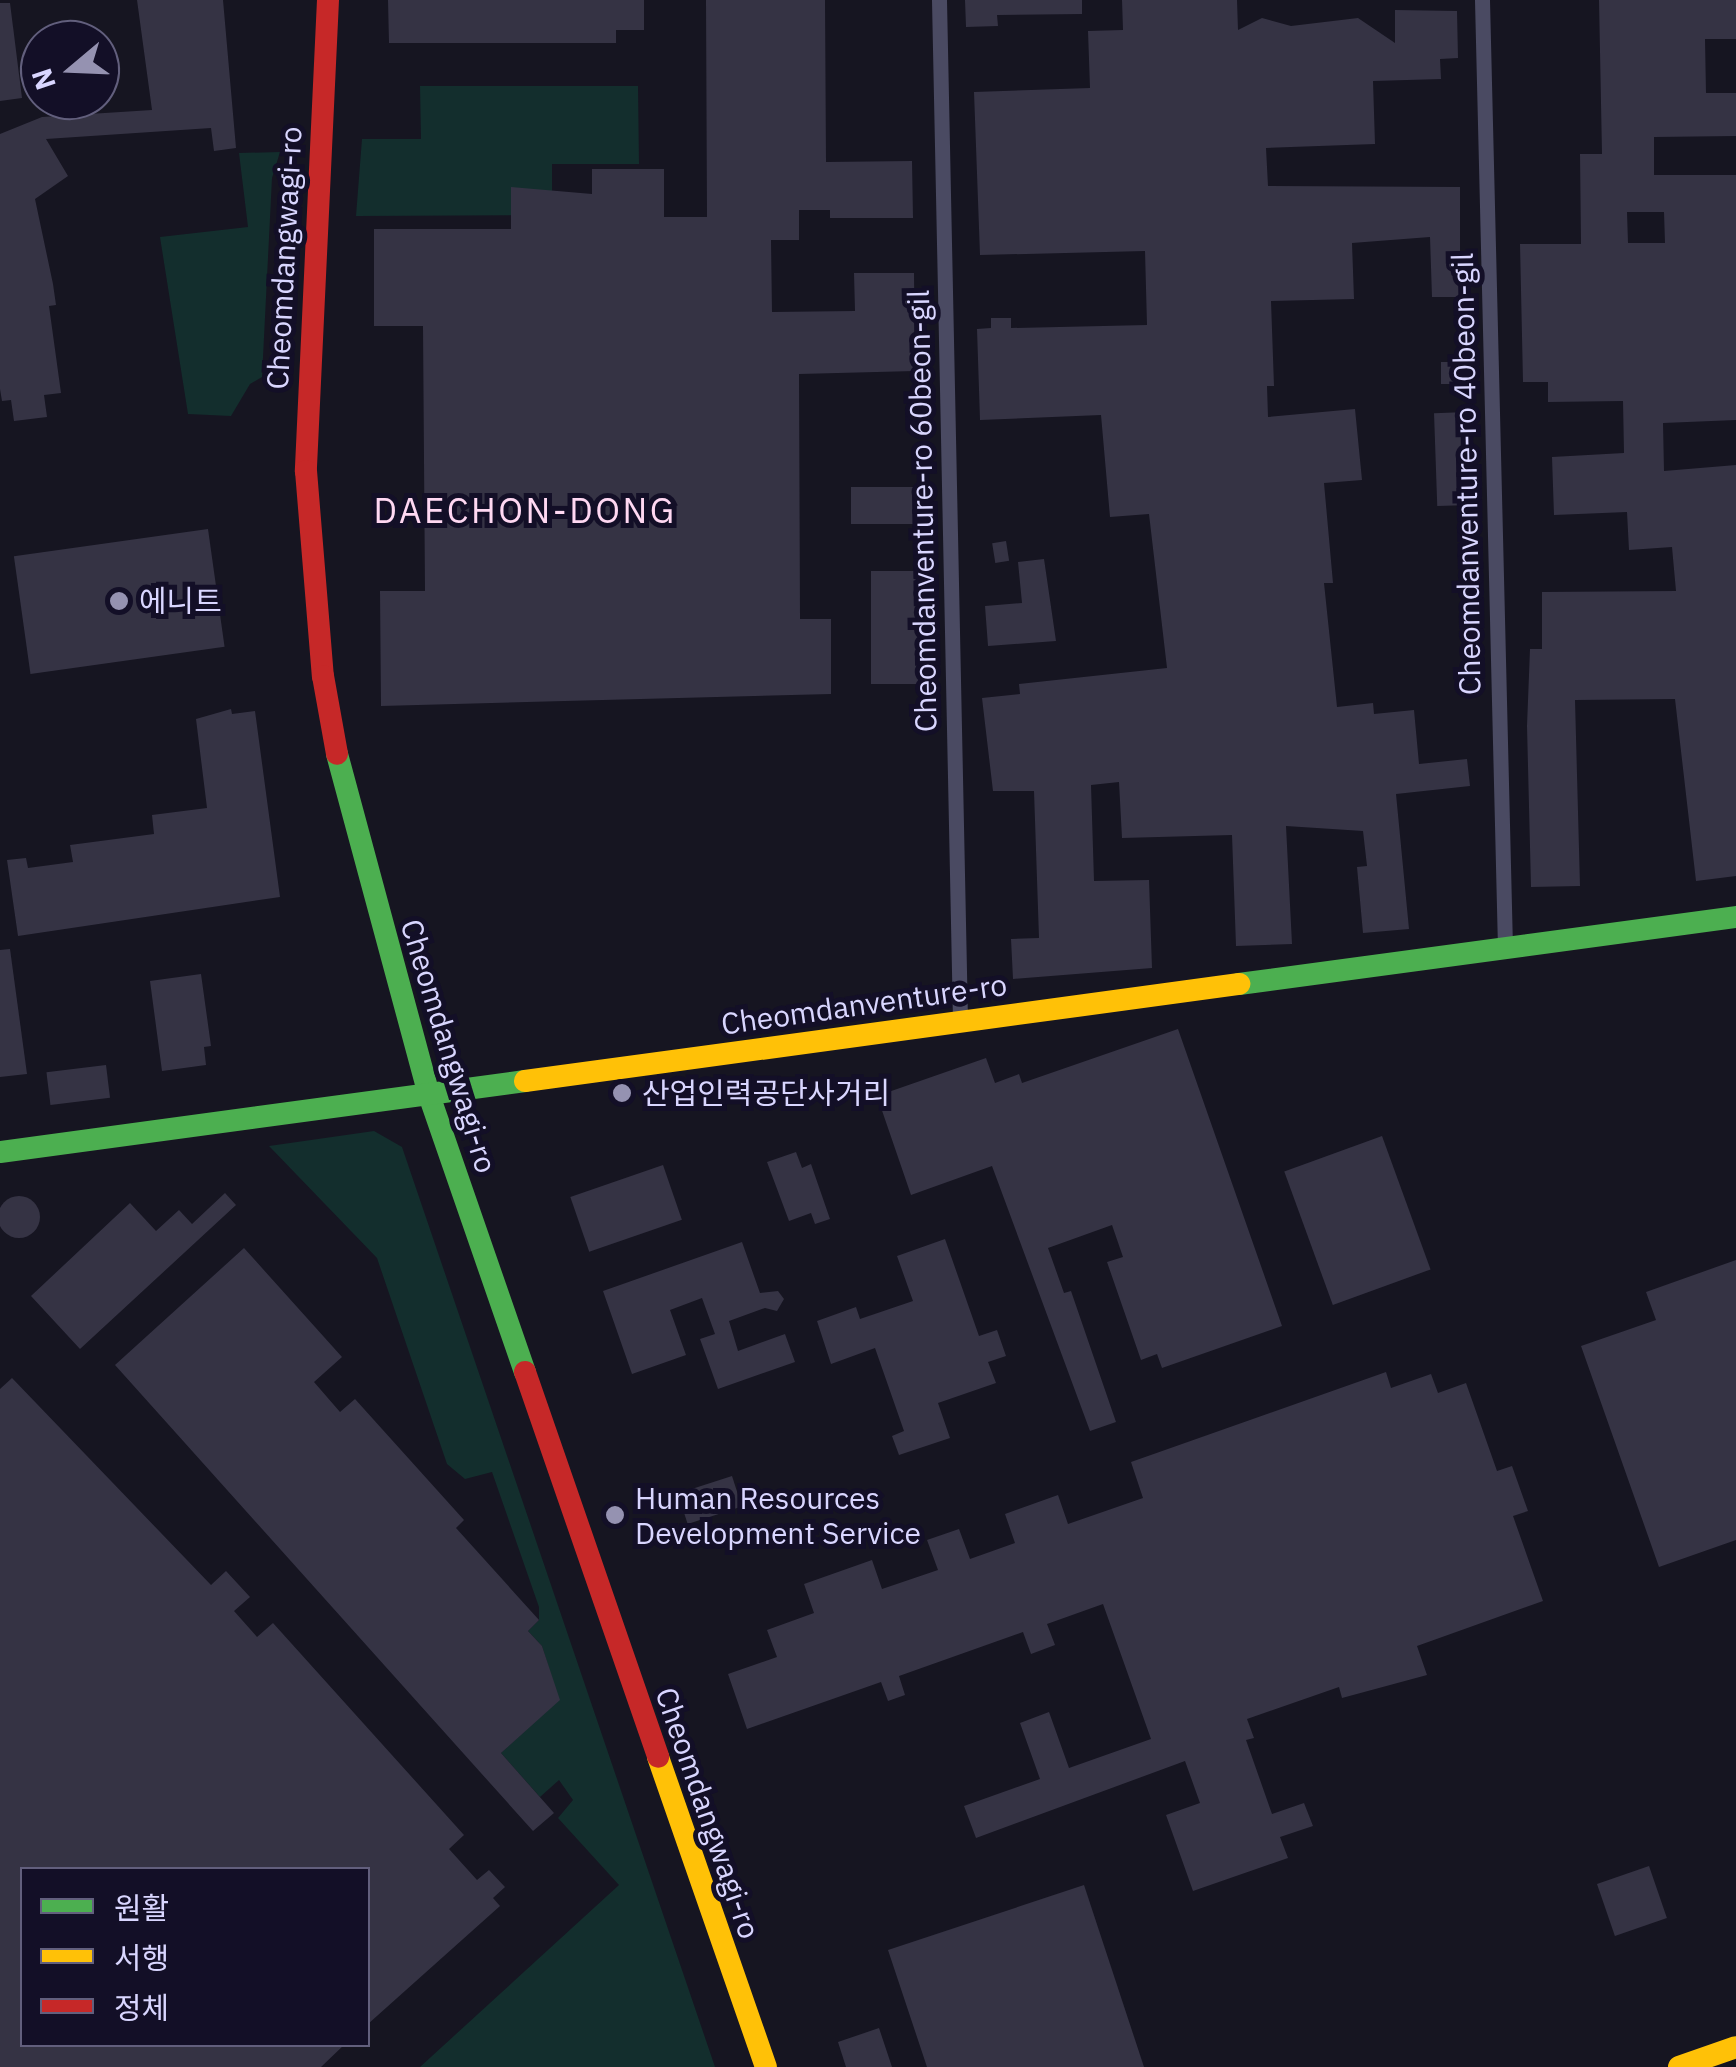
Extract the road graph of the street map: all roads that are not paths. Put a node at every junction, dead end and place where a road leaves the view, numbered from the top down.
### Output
1 (328, 0) edge
2 (939, 0) edge
3 (1482, 0) edge
4 (1736, 916) edge
5 (1504, 946) junction
6 (960, 1020) junction
7 (429, 1095) junction
8 (0, 1152) edge
9 (1736, 2048) edge
10 (766, 2067) edge
11 (1679, 2067) edge

1 - 7 main road, Cheomdangwagi-ro
2 - 6 street, Cheomdanventure-ro 60beon-gil
3 - 5 street, Cheomdanventure-ro 40beon-gil
4 - 5 main road, Cheomdanventure-ro
5 - 6 main road, Cheomdanventure-ro
6 - 7 main road, Cheomdanventure-ro
7 - 8 main road, Cheomdanventure-ro
7 - 10 main road, Cheomdangwagi-ro
9 - 11 main road

